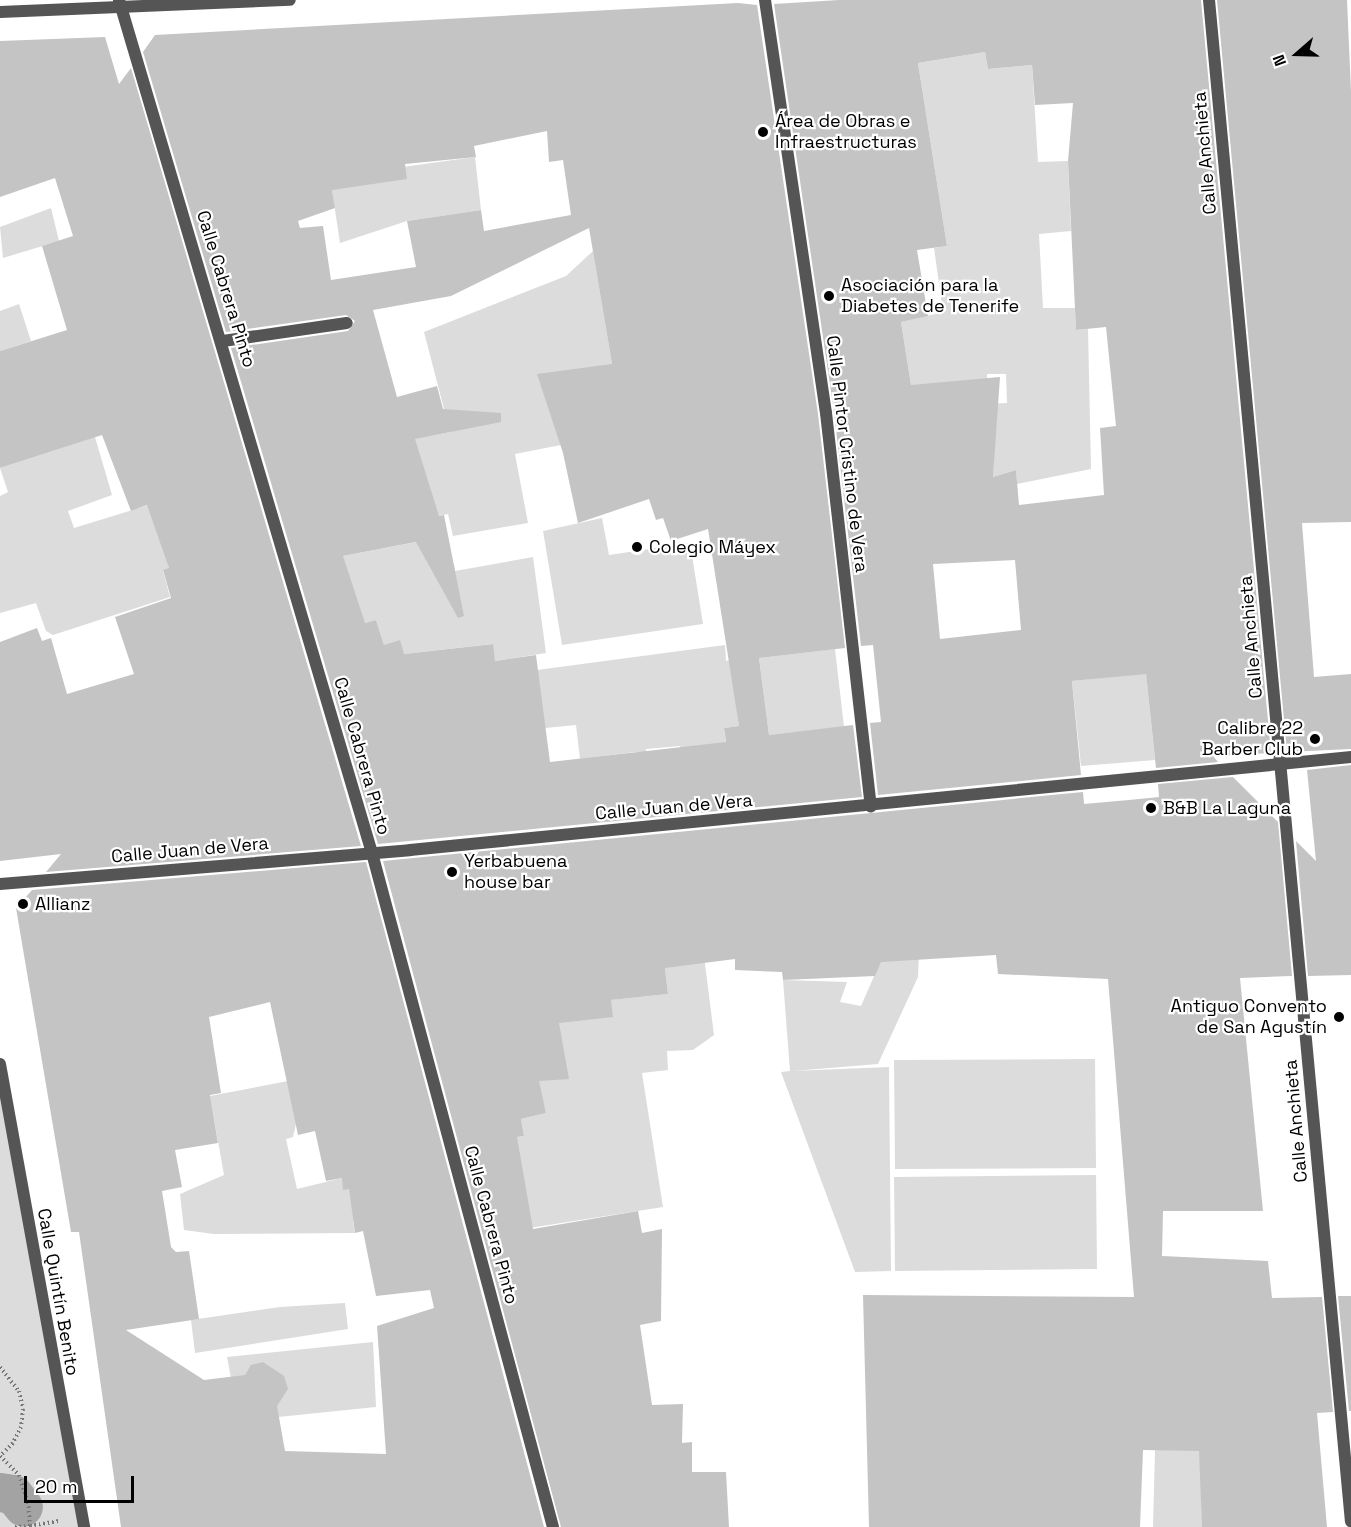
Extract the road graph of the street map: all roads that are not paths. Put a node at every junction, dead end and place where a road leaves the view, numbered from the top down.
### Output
1 (290, 0) edge
2 (765, 0) edge
3 (1209, 0) edge
4 (119, 3) edge
5 (0, 12) edge
6 (347, 323) dead end
7 (222, 340) junction
8 (1351, 757) edge
9 (1282, 766) junction
10 (871, 806) junction
11 (372, 853) junction
12 (0, 884) edge
13 (0, 1064) edge
14 (1351, 1521) edge
15 (84, 1527) edge
16 (553, 1527) edge

1 - 4 street
2 - 10 street, Calle Pintor Cristino de Vera
3 - 9 street, Calle Anchieta
4 - 5 street
4 - 7 street, Calle Cabrera Pinto
6 - 7 street
7 - 11 street, Calle Cabrera Pinto
8 - 9 street, Calle Juan de Vera
9 - 10 street, Calle Juan de Vera
9 - 14 street, Calle Anchieta
10 - 11 street, Calle Juan de Vera
11 - 12 street, Calle Juan de Vera
11 - 16 street, Calle Cabrera Pinto
13 - 15 street, Calle Quintín Benito

